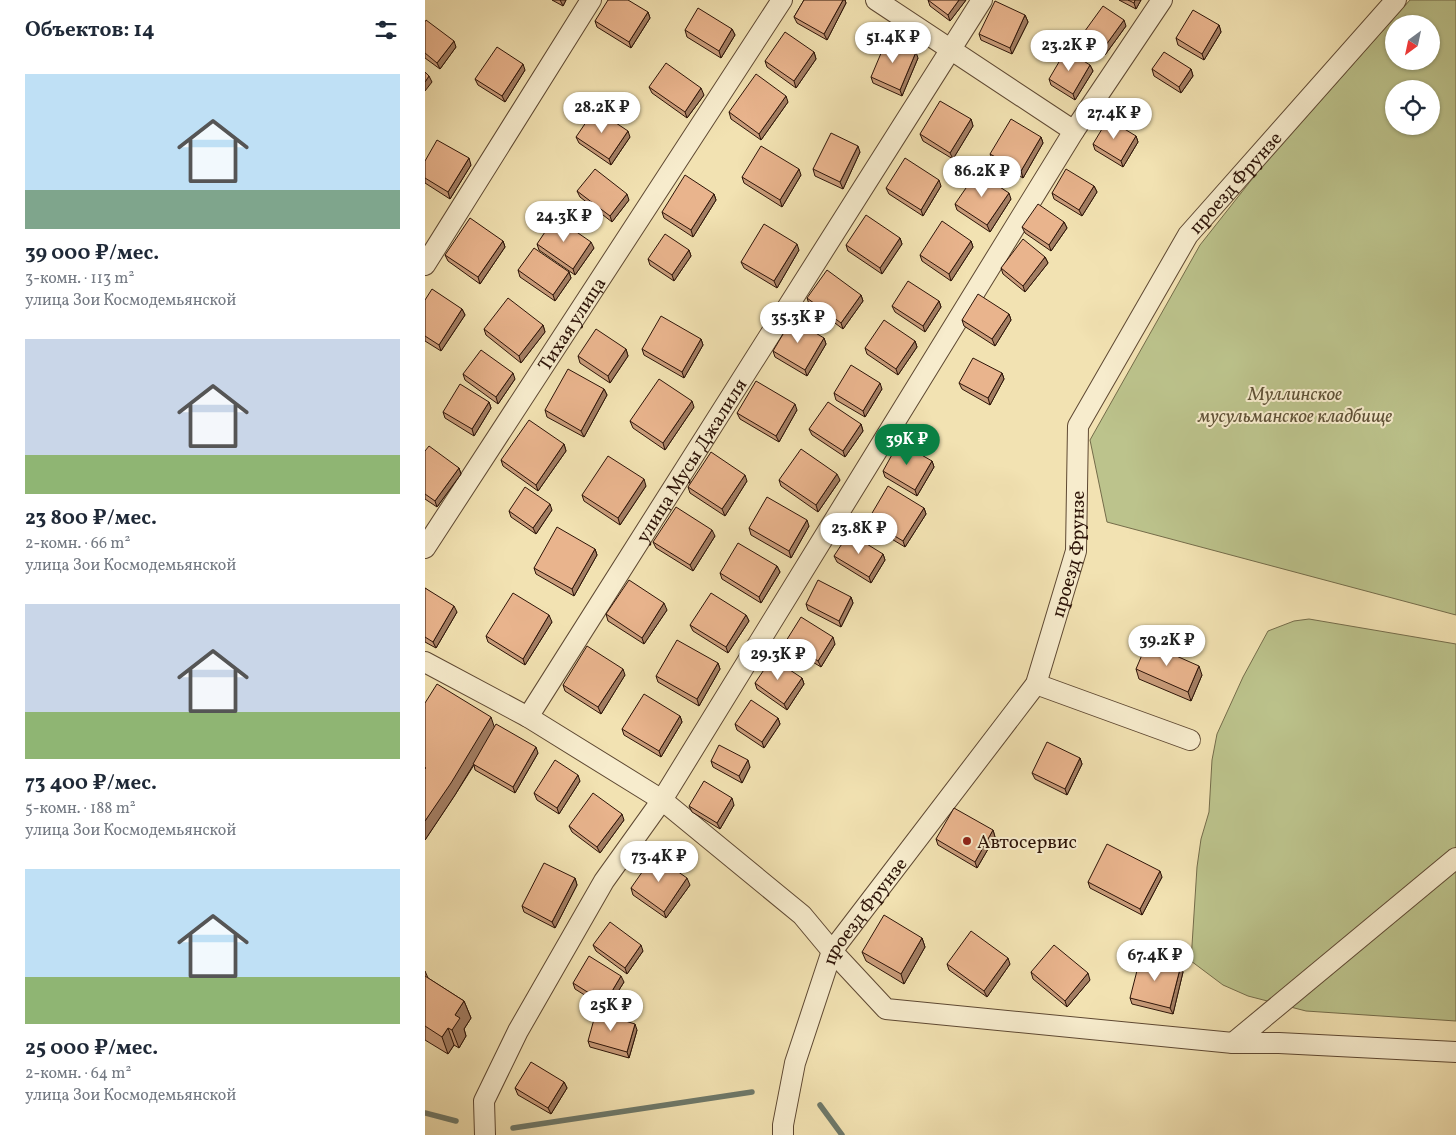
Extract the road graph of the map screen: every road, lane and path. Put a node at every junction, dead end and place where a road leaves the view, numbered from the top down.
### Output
1 (591, 0) edge
2 (782, 0) edge
3 (876, 0) edge
4 (982, 0) edge
5 (1161, 0) edge
6 (1396, 0) edge
7 (951, 49) junction
8 (1074, 131) junction
9 (425, 265) edge
10 (425, 548) edge
11 (425, 662) edge
12 (1036, 684) junction
13 (528, 717) junction
14 (1190, 740) dead end
15 (662, 800) junction
16 (1456, 858) edge
17 (832, 951) junction
18 (1233, 1043) junction
19 (1456, 1052) edge
20 (485, 1135) edge
21 (783, 1135) edge

1 - 9 street
2 - 10 street, Тихая улица
3 - 7 street
4 - 7 street, улица Мусы Джалиля
5 - 8 street
6 - 12 street, проезд Фрунзе
7 - 8 street
7 - 13 street, улица Мусы Джалиля
8 - 15 street
11 - 13 street
12 - 14 street
12 - 17 street, проезд Фрунзе
13 - 15 street
15 - 17 street
15 - 20 street
16 - 18 street
17 - 18 street
17 - 21 street, проезд Фрунзе
18 - 19 street

